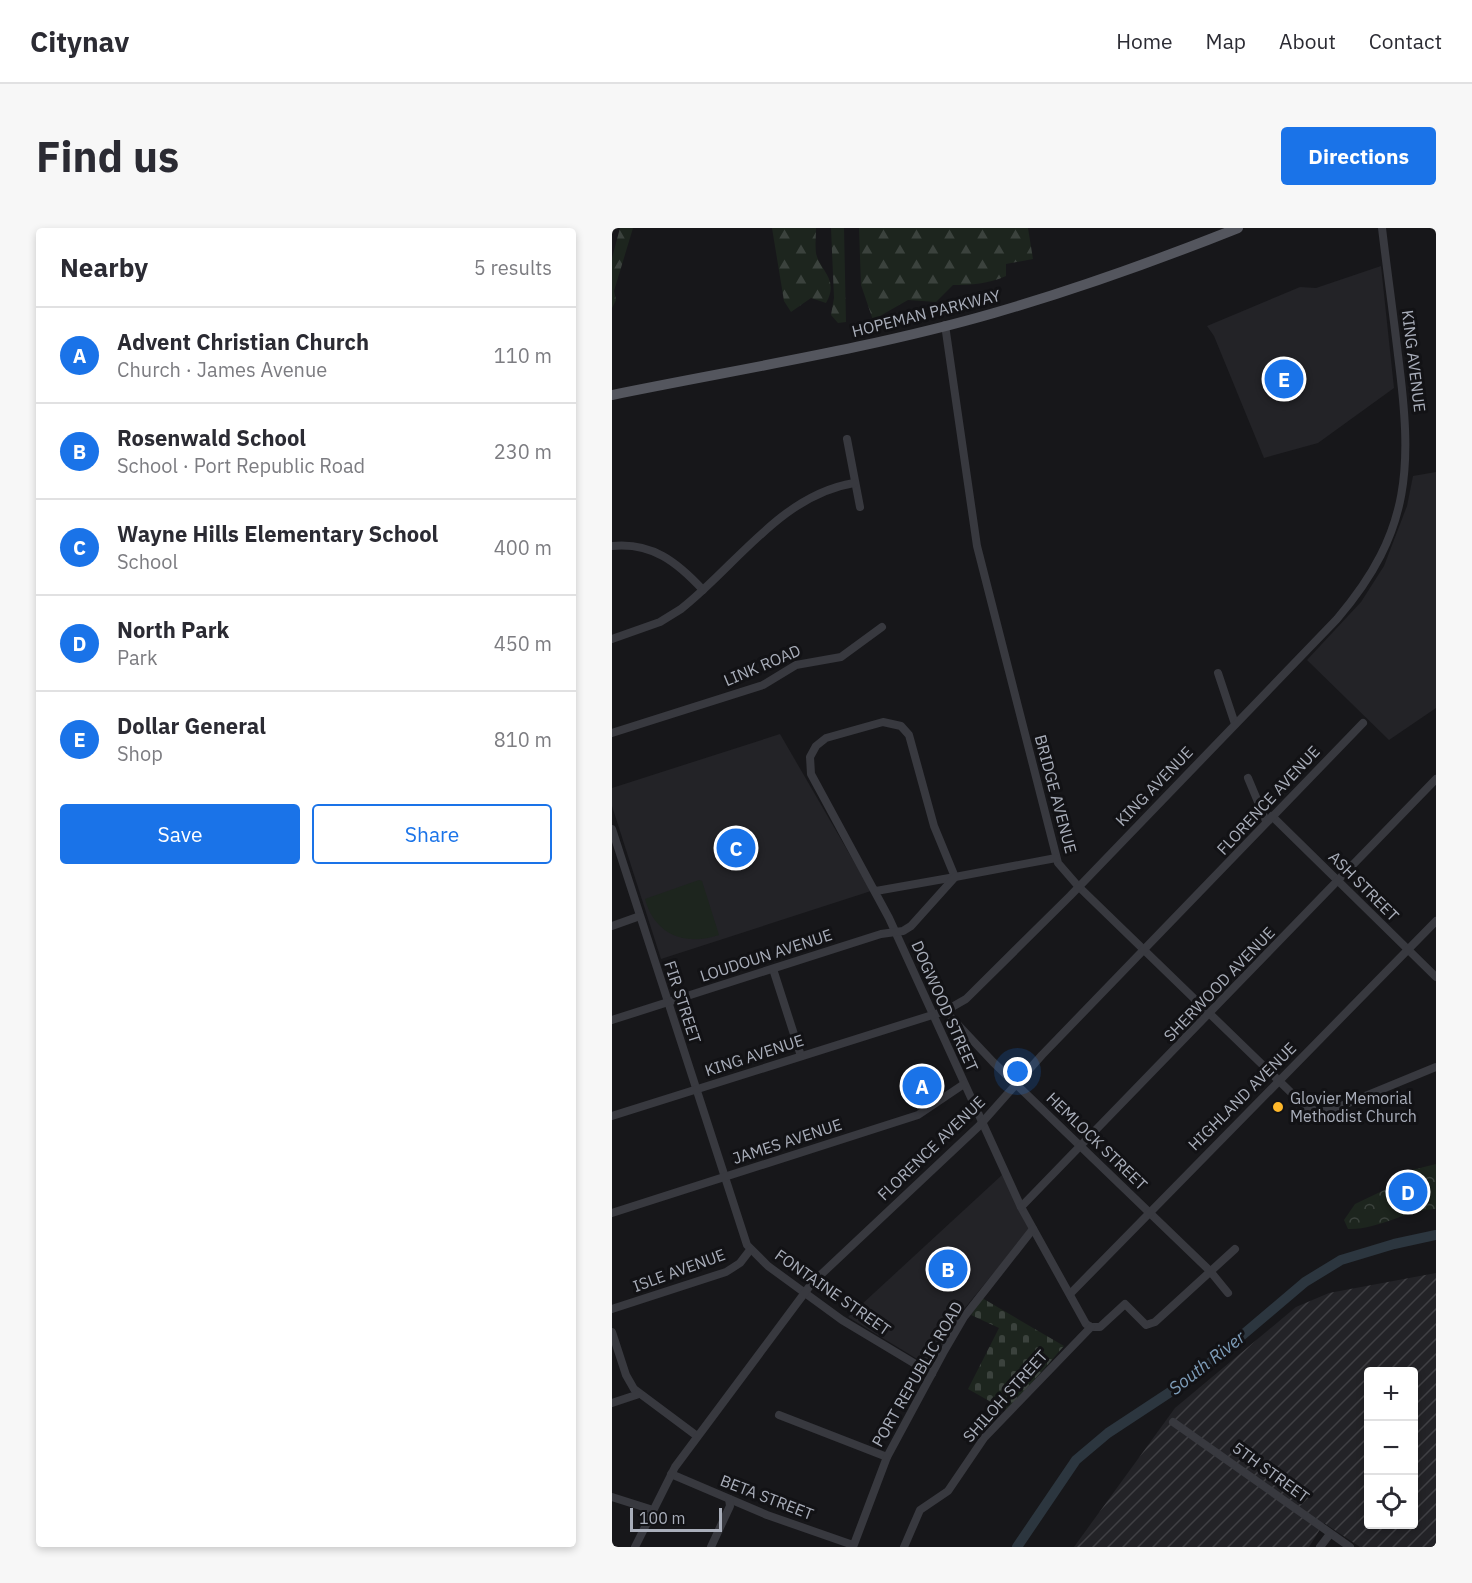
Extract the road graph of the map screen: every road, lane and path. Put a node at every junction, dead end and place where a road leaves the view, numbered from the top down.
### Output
1 (1238, 228) edge
2 (1382, 228) edge
3 (945, 325) junction
4 (612, 395) edge
5 (847, 439) dead end
6 (854, 483) junction
7 (860, 507) dead end
8 (612, 546) edge
9 (703, 590) junction
10 (882, 627) dead end
11 (612, 639) edge
12 (1218, 674) dead end
13 (1363, 723) dead end
14 (1235, 724) junction
15 (612, 733) edge
16 (1248, 778) dead end
17 (1436, 779) edge
18 (1269, 818) junction
19 (612, 830) edge
20 (1056, 858) junction
21 (954, 877) junction
22 (1339, 882) junction
23 (1078, 886) junction
24 (876, 891) junction
25 (640, 916) junction
26 (1436, 921) edge
27 (612, 926) edge
28 (895, 932) junction
29 (1407, 949) junction
30 (1144, 950) junction
31 (773, 969) junction
32 (1436, 977) edge
33 (668, 1002) junction
34 (945, 1011) junction
35 (934, 1014) junction
36 (1210, 1014) junction
37 (612, 1020) edge
38 (801, 1056) junction
39 (1436, 1067) edge
40 (1278, 1081) junction
41 (964, 1084) junction
42 (1016, 1084) junction
43 (696, 1090) junction
44 (612, 1116) edge
45 (982, 1122) junction
46 (1081, 1147) junction
47 (724, 1177) junction
48 (1021, 1208) junction
49 (612, 1213) edge
50 (1149, 1213) junction
51 (1033, 1229) junction
52 (1236, 1249) dead end
53 (750, 1250) junction
54 (1210, 1271) junction
55 (805, 1293) junction
56 (1228, 1293) dead end
57 (1070, 1294) junction
58 (612, 1309) edge
59 (1091, 1327) junction
60 (612, 1332) edge
61 (932, 1374) junction
62 (639, 1394) junction
63 (612, 1403) edge
64 (779, 1415) dead end
65 (1173, 1422) dead end
66 (698, 1436) junction
67 (887, 1457) junction
68 (671, 1474) junction
69 (612, 1497) edge
70 (729, 1499) junction
71 (652, 1510) junction
72 (1330, 1534) junction
73 (853, 1546) edge
74 (635, 1547) edge
75 (711, 1547) edge
76 (904, 1547) edge
77 (1320, 1547) edge
78 (1350, 1547) edge

1 - 3 main road, HOPEMAN PARKWAY
2 - 14 street, KING AVENUE
3 - 4 main road, HOPEMAN PARKWAY
3 - 20 street, BRIDGE AVENUE
5 - 6 street
6 - 7 street
6 - 9 street
8 - 9 street
9 - 11 street
10 - 15 street, LINK ROAD
12 - 14 street
13 - 18 street, FLORENCE AVENUE
14 - 23 street, KING AVENUE
16 - 18 street, ASH STREET
17 - 22 street, SHERWOOD AVENUE
18 - 22 street, ASH STREET
18 - 30 street, FLORENCE AVENUE
19 - 25 street, FIR STREET
20 - 21 street
20 - 23 street, BRIDGE AVENUE
21 - 24 street
21 - 24 street, DOGWOOD STREET
21 - 28 street, LOUDOUN AVENUE
22 - 29 street, ASH STREET
22 - 36 street, SHERWOOD AVENUE
23 - 30 street, BRIDGE AVENUE
23 - 34 street, KING AVENUE
24 - 28 street, DOGWOOD STREET
25 - 27 street
25 - 33 street, FIR STREET
26 - 29 street, HIGHLAND AVENUE
28 - 31 street, LOUDOUN AVENUE
28 - 35 street, DOGWOOD STREET
29 - 32 street, ASH STREET
29 - 40 street, HIGHLAND AVENUE
30 - 36 street, BRIDGE AVENUE
30 - 42 street, FLORENCE AVENUE
31 - 33 street, LOUDOUN AVENUE
31 - 38 street
33 - 37 street, LOUDOUN AVENUE
33 - 43 street, FIR STREET
34 - 35 street, KING AVENUE
34 - 42 street, HEMLOCK STREET
35 - 38 street, KING AVENUE
35 - 41 street, DOGWOOD STREET
36 - 40 street, BRIDGE AVENUE
36 - 46 street, SHERWOOD AVENUE
38 - 43 street, KING AVENUE
39 - 40 street, BRIDGE AVENUE
40 - 50 street, HIGHLAND AVENUE
41 - 45 street, DOGWOOD STREET
41 - 47 street, JAMES AVENUE
42 - 45 street, FLORENCE AVENUE
42 - 46 street, HEMLOCK STREET
43 - 44 street, KING AVENUE
43 - 47 street, FIR STREET
45 - 48 street, DOGWOOD STREET
45 - 55 street, FLORENCE AVENUE
46 - 48 street, SHERWOOD AVENUE
46 - 50 street, HEMLOCK STREET
47 - 49 street, JAMES AVENUE
47 - 53 street, FIR STREET
48 - 51 street, DOGWOOD STREET
50 - 54 street, HEMLOCK STREET
50 - 57 street, HIGHLAND AVENUE
51 - 57 street, DOGWOOD STREET
51 - 61 street, PORT REPUBLIC ROAD
52 - 54 street
53 - 55 street, FONTAINE STREET
53 - 58 street, ISLE AVENUE
54 - 56 street, HEMLOCK STREET
54 - 59 street, SHILOH STREET
55 - 61 street, FONTAINE STREET
55 - 66 street, FLORENCE AVENUE
57 - 59 street
59 - 76 street, SHILOH STREET
60 - 62 street
61 - 67 street, PORT REPUBLIC ROAD
62 - 63 street
62 - 66 street
64 - 67 street
65 - 72 street, 5TH STREET
66 - 68 street, FLORENCE AVENUE
67 - 73 street, PORT REPUBLIC ROAD
68 - 70 street, BETA STREET
68 - 71 street, FLORENCE AVENUE
69 - 71 street
70 - 73 street, BETA STREET
70 - 75 street
71 - 74 street, FLORENCE AVENUE
72 - 77 street
72 - 78 street, 5TH STREET

